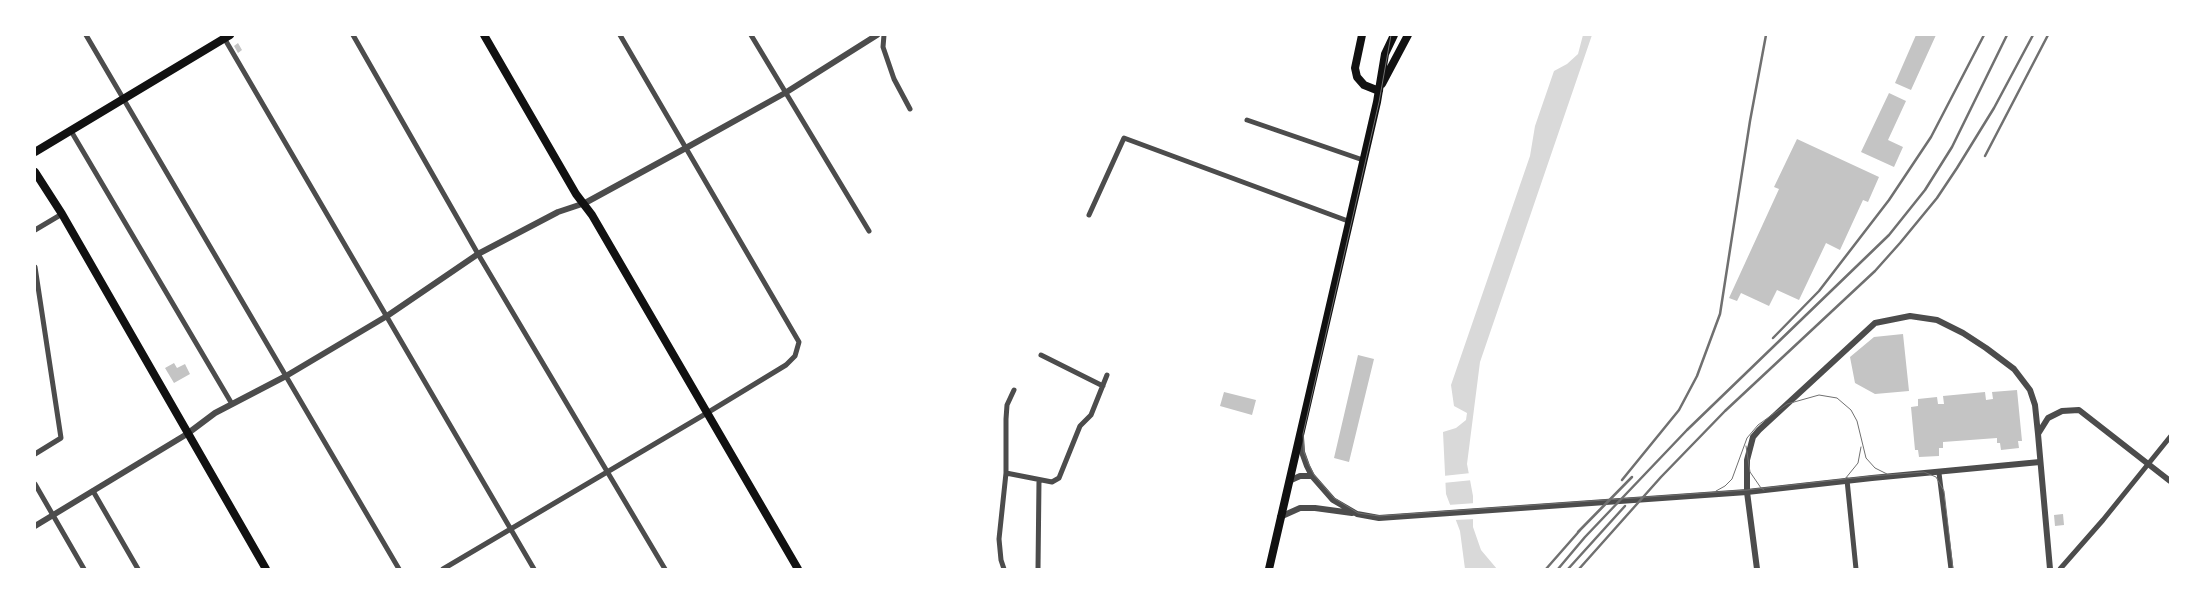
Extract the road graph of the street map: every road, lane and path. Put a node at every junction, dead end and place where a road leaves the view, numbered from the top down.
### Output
1 (86, 35) edge
2 (353, 35) edge
3 (484, 35) edge
4 (620, 35) edge
5 (751, 35) edge
6 (877, 35) edge
7 (884, 35) edge
8 (1362, 35) edge
9 (1366, 35) edge
10 (1394, 35) edge
11 (1408, 35) edge
12 (226, 36) edge
13 (1357, 56) junction
14 (1379, 91) junction
15 (785, 92) junction
16 (124, 99) junction
17 (910, 109) dead end
18 (1247, 120) dead end
19 (71, 131) junction
20 (684, 148) junction
21 (35, 152) edge
22 (1363, 160) junction
23 (35, 172) edge
24 (584, 203) junction
25 (62, 214) junction
26 (1089, 216) dead end
27 (1348, 221) junction
28 (35, 230) edge
29 (869, 231) dead end
30 (478, 254) junction
31 (35, 267) edge
32 (387, 316) junction
33 (1041, 355) dead end
34 (1107, 375) dead end
35 (286, 376) junction
36 (1102, 386) junction
37 (1014, 390) dead end
38 (232, 404) junction
39 (707, 413) junction
40 (187, 434) junction
41 (1301, 434) junction
42 (2038, 434) junction
43 (2170, 437) edge
44 (35, 454) edge
45 (2040, 462) junction
46 (2149, 464) junction
47 (607, 471) junction
48 (1006, 473) junction
49 (1939, 473) junction
50 (1312, 476) junction
51 (1039, 480) junction
52 (1847, 480) junction
53 (1289, 481) junction
54 (2170, 481) edge
55 (35, 484) edge
56 (92, 491) junction
57 (1747, 492) junction
58 (1357, 514) junction
59 (53, 515) junction
60 (1280, 517) junction
61 (35, 526) edge
62 (511, 529) junction
63 (84, 569) edge
64 (138, 569) edge
65 (266, 569) edge
66 (399, 569) edge
67 (443, 569) edge
68 (534, 569) edge
69 (666, 569) edge
70 (798, 569) edge
71 (1004, 569) edge
72 (1038, 569) edge
73 (1269, 569) edge
74 (1757, 569) edge
75 (1856, 569) edge
76 (1951, 569) edge
77 (2050, 569) edge
78 (2060, 569) edge

1 - 16 street
2 - 30 street
3 - 24 main road
4 - 20 street
5 - 15 street
6 - 15 street
7 - 17 street
8 - 13 main road
9 - 13 main road
10 - 14 main road
11 - 14 main road
12 - 16 main road
12 - 32 street
13 - 14 main road
14 - 22 main road
15 - 20 street
15 - 29 street
16 - 19 main road
16 - 35 street
18 - 22 street
19 - 21 main road
19 - 38 street
20 - 24 street
20 - 39 street
22 - 27 main road
23 - 25 main road
24 - 30 street
24 - 39 main road
25 - 28 street
25 - 40 main road
26 - 27 street
27 - 41 main road
30 - 32 street
30 - 47 street
31 - 44 street
32 - 35 street
32 - 62 street
33 - 36 street
34 - 36 street
35 - 38 street
35 - 66 street
36 - 51 street
37 - 48 street
38 - 40 street
39 - 47 street
39 - 70 main road
40 - 56 street
40 - 65 main road
41 - 50 street
41 - 53 main road
42 - 45 street
42 - 46 street
42 - 57 street
43 - 46 street
45 - 49 street
45 - 77 street
46 - 54 street
46 - 78 street
47 - 62 street
47 - 69 street
48 - 51 street
48 - 71 street
49 - 52 street
49 - 76 street
50 - 53 street
50 - 58 street
51 - 72 street
52 - 57 street
52 - 75 street
53 - 60 main road
55 - 59 street
56 - 59 street
56 - 64 street
57 - 58 street
57 - 74 street
58 - 60 street
59 - 61 street
59 - 63 street
60 - 73 main road
62 - 67 street
62 - 68 street

